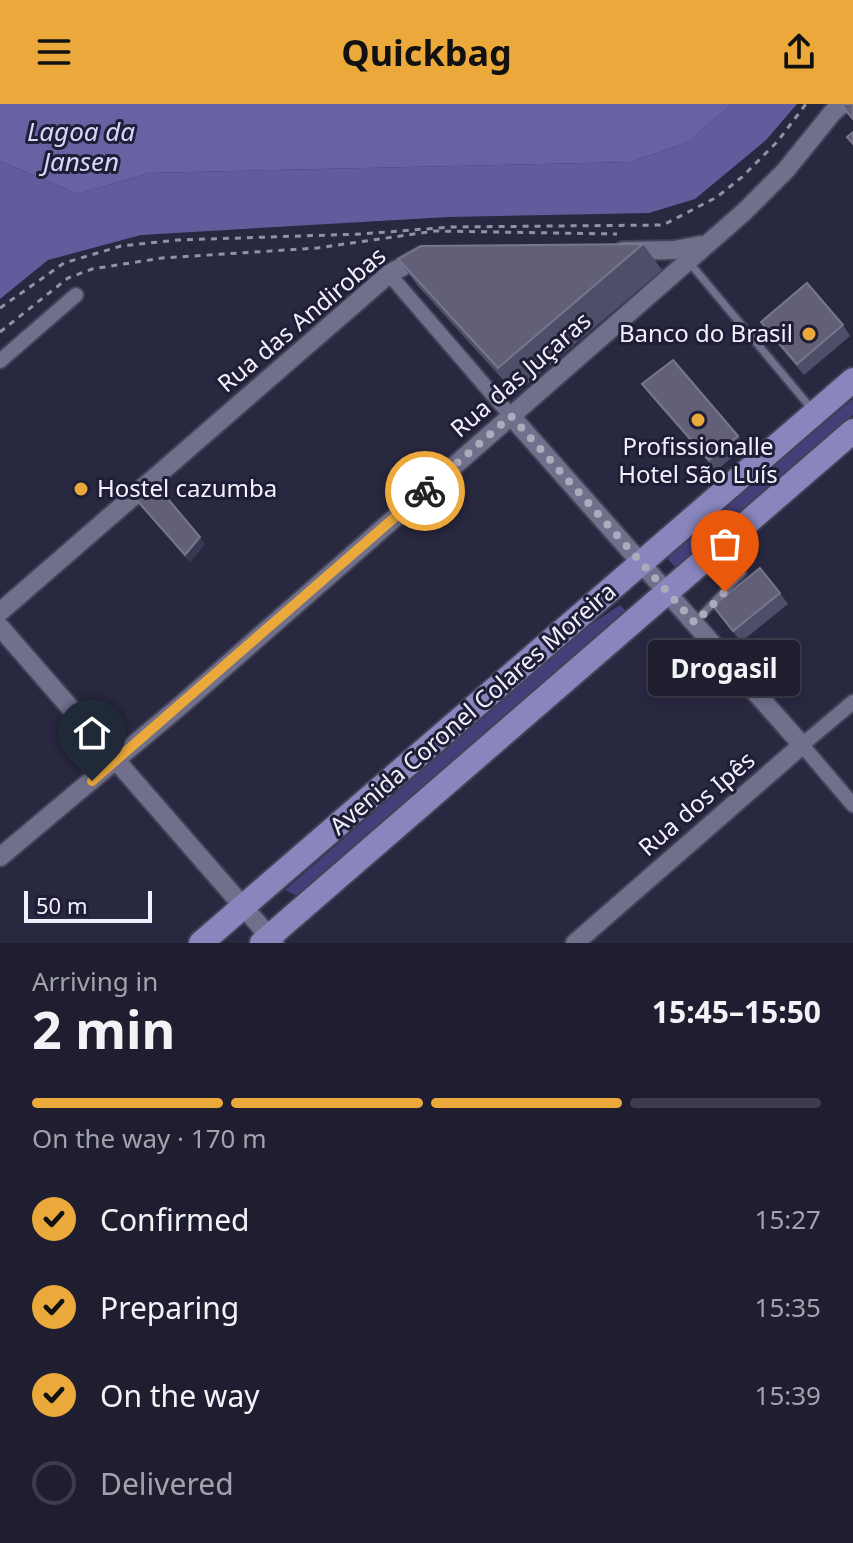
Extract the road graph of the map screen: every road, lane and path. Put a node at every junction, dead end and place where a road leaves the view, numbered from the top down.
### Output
1 (806, 104) edge
2 (842, 104) edge
3 (619, 234) dead end
4 (706, 243) junction
5 (601, 251) edge
6 (438, 253) edge
7 (687, 259) junction
8 (389, 274) junction
9 (76, 295) dead end
10 (0, 308) edge
11 (0, 332) edge
12 (0, 361) edge
13 (853, 380) edge
14 (815, 413) junction
15 (511, 416) junction
16 (853, 431) edge
17 (723, 546) junction
18 (642, 563) junction
19 (668, 593) junction
20 (0, 612) edge
21 (695, 623) junction
22 (0, 627) edge
23 (853, 702) edge
24 (802, 745) junction
25 (115, 762) junction
26 (853, 805) edge
27 (0, 857) edge
28 (243, 907) junction
29 (268, 941) edge
30 (201, 943) edge
31 (575, 943) edge

1 - 10 path
2 - 4 street, Rua das Juçaras
3 - 11 path
4 - 5 street
4 - 7 street, Rua das Juçaras
6 - 8 street, Rua das Andirobas
7 - 14 lane
7 - 15 street, Rua das Juçaras
8 - 15 street
8 - 20 street, Rua das Andirobas
9 - 12 street
13 - 14 main road, Avenida Coronel Colares Moreira
14 - 18 main road, Avenida Coronel Colares Moreira
15 - 18 street
15 - 25 street, Rua das Juçaras
16 - 17 main road, Avenida Coronel Colares Moreira
17 - 19 main road, Avenida Coronel Colares Moreira
17 - 21 lane
18 - 19 street
18 - 28 main road, Avenida Coronel Colares Moreira
19 - 21 street
19 - 29 main road, Avenida Coronel Colares Moreira
21 - 24 street
22 - 25 street
23 - 24 street, Rua dos Ipês
24 - 26 street
24 - 31 street, Rua dos Ipês
25 - 27 street, Rua das Juçaras
25 - 28 street
28 - 29 street
28 - 30 main road, Avenida Coronel Colares Moreira

